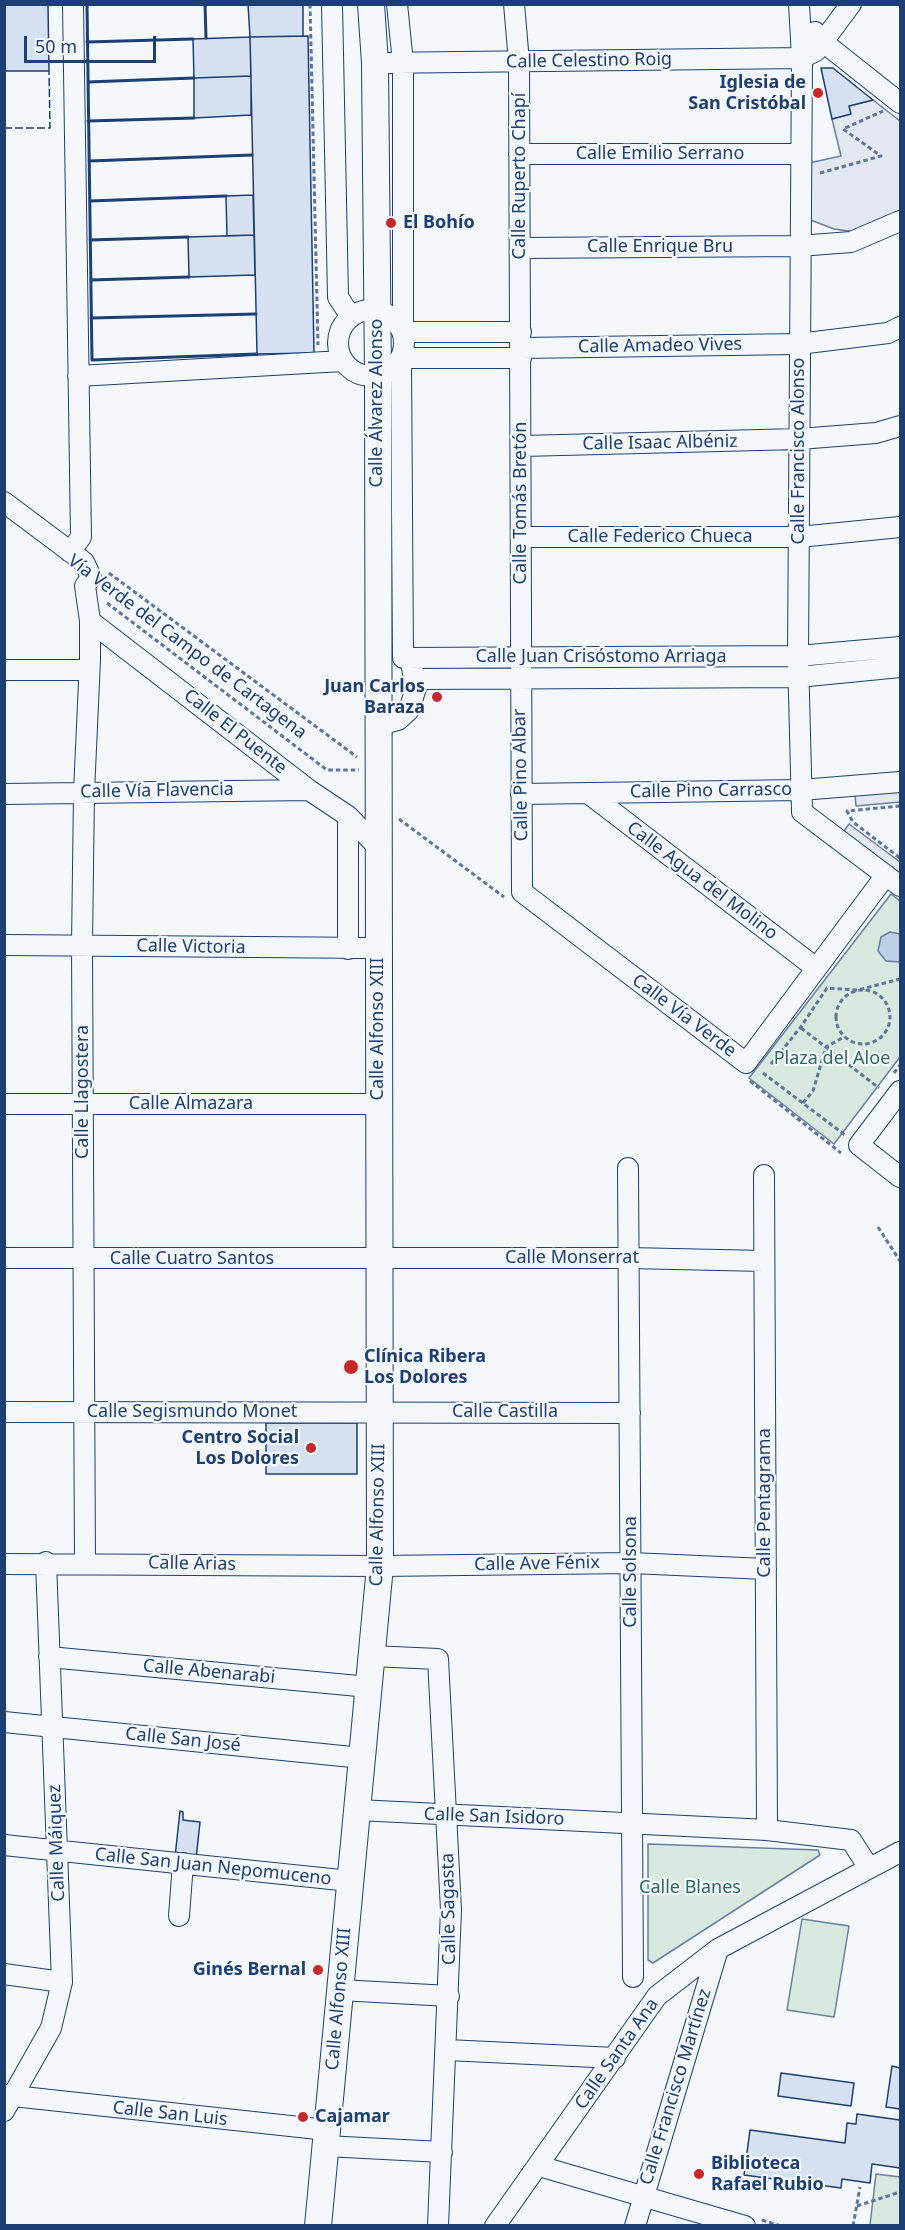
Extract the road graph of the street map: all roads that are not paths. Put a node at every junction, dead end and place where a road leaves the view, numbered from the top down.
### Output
1 (73, 4) edge
2 (332, 4) edge
3 (370, 4) edge
4 (397, 4) edge
5 (514, 4) edge
6 (850, 4) edge
7 (799, 9) edge
8 (823, 42) junction
9 (802, 58) junction
10 (519, 62) junction
11 (375, 63) junction
12 (403, 63) junction
13 (894, 96) edge
14 (519, 154) junction
15 (801, 154) junction
16 (900, 221) edge
17 (799, 246) junction
18 (520, 248) junction
19 (377, 310) junction
20 (351, 317) junction
21 (900, 327) edge
22 (403, 332) junction
23 (799, 344) junction
24 (521, 346) junction
25 (401, 358) junction
26 (343, 361) junction
27 (78, 376) junction
28 (378, 376) junction
29 (900, 426) edge
30 (799, 439) junction
31 (522, 446) junction
32 (4, 502) edge
33 (900, 527) edge
34 (521, 537) junction
35 (799, 537) junction
36 (70, 552) junction
37 (90, 621) junction
38 (900, 646) edge
39 (378, 649) junction
40 (798, 656) junction
41 (403, 658) junction
42 (520, 658) junction
43 (900, 667) edge
44 (4, 670) edge
45 (89, 670) junction
46 (798, 677) junction
47 (520, 678) junction
48 (416, 679) junction
49 (377, 726) junction
50 (900, 782) edge
51 (309, 790) junction
52 (801, 790) junction
53 (84, 792) junction
54 (588, 793) junction
55 (4, 794) edge
56 (521, 794) junction
57 (377, 802) joint
58 (348, 816) junction
59 (377, 846) junction
60 (893, 880) edge
61 (522, 892) joint
62 (4, 945) edge
63 (82, 945) junction
64 (378, 948) junction
65 (348, 949) junction
66 (816, 968) junction
67 (900, 1091) edge
68 (4, 1104) edge
69 (378, 1104) junction
70 (82, 1105) junction
71 (628, 1168) dead end
72 (764, 1175) dead end
73 (900, 1178) edge
74 (4, 1258) edge
75 (85, 1258) junction
76 (629, 1258) junction
77 (379, 1259) junction
78 (764, 1261) junction
79 (4, 1412) edge
80 (84, 1412) junction
81 (380, 1412) junction
82 (630, 1413) junction
83 (46, 1562) junction
84 (85, 1563) junction
85 (631, 1563) junction
86 (4, 1564) edge
87 (380, 1566) junction
88 (766, 1569) junction
89 (372, 1656) junction
90 (49, 1657) junction
91 (369, 1687) junction
92 (4, 1722) edge
93 (51, 1727) junction
94 (362, 1758) junction
95 (357, 1810) junction
96 (447, 1816) junction
97 (632, 1822) junction
98 (766, 1830) junction
99 (4, 1845) edge
100 (57, 1850) junction
101 (900, 1852) edge
102 (183, 1863) junction
103 (869, 1868) junction
104 (350, 1881) junction
105 (179, 1916) dead end
106 (718, 1949) junction
107 (4, 1974) edge
108 (633, 1977) dead end
109 (62, 1982) junction
110 (340, 1990) junction
111 (449, 1996) junction
112 (447, 2050) junction
113 (615, 2058) junction
114 (7, 2101) edge
115 (326, 2138) junction
116 (442, 2152) junction
117 (539, 2166) junction
118 (644, 2195) junction
119 (739, 2225) edge
120 (318, 2226) edge
121 (438, 2226) edge
122 (495, 2226) edge
123 (635, 2226) edge

1 - 27 street
2 - 20 street, Calle Álvarez Alonso
3 - 11 main road, Calle Álvarez Alonso
4 - 12 street, Calle Álvarez Alonso
5 - 10 street, Calle Ruperto Chapí
6 - 8 street
7 - 8 street
7 - 9 street, Calle Francisco Alonso
8 - 9 street
8 - 13 street
9 - 10 street, Calle Celestino Roig
9 - 15 street, Calle Francisco Alonso
10 - 12 street, Calle Celestino Roig
10 - 14 street, Calle Ruperto Chapí
11 - 12 street, Calle Celestino Roig
11 - 19 main road, Calle Álvarez Alonso
12 - 22 street, Calle Álvarez Alonso
14 - 15 street, Calle Emilio Serrano
14 - 18 street, Calle Ruperto Chapí
15 - 17 street, Calle Francisco Alonso
16 - 17 street, Calle Enrique Bru
17 - 18 street, Calle Enrique Bru
17 - 23 street, Calle Francisco Alonso
18 - 24 street, Calle Ruperto Chapí
19 - 20 street
19 - 22 street
19 - 28 main road, Calle Álvarez Alonso
20 - 26 street
21 - 23 street, Calle Amadeo Vives
22 - 24 street
22 - 25 street, Calle Álvarez Alonso
23 - 24 street, Calle Amadeo Vives
23 - 30 street, Calle Francisco Alonso
24 - 25 street
24 - 31 street, Calle Tomás Bretón
25 - 28 street
25 - 41 street, Calle Álvarez Alonso
26 - 27 street
26 - 28 street
27 - 36 street
28 - 39 main road, Calle Álvarez Alonso
29 - 30 street, Calle Isaac Albéniz
30 - 31 street, Calle Isaac Albéniz
30 - 35 street, Calle Francisco Alonso
31 - 34 street, Calle Tomás Bretón
32 - 36 street
33 - 35 street, Calle Federico Chueca
34 - 35 street, Calle Federico Chueca
34 - 42 street, Calle Tomás Bretón
35 - 40 street, Calle Francisco Alonso
36 - 37 street, Calle Llagostera
37 - 45 street, Calle Llagostera
37 - 51 street, Calle El Puente
38 - 40 street, Calle Juan Crisóstomo Arriaga
39 - 41 street, Calle Juan Crisóstomo Arriaga
39 - 49 main road, Calle Álvarez Alonso
40 - 42 street, Calle Juan Crisóstomo Arriaga
40 - 46 street, Calle Francisco Alonso
41 - 42 street, Calle Juan Crisóstomo Arriaga
41 - 48 street
42 - 47 street, Calle Pino Albar
43 - 46 street, Calle Juan Crisóstomo Arriaga
44 - 45 street
45 - 53 street, Calle Llagostera
46 - 47 street, Calle Juan Crisóstomo Arriaga
46 - 52 street, Calle Francisco Alonso
47 - 48 street, Calle Juan Crisóstomo Arriaga
47 - 56 street, Calle Pino Albar
48 - 49 street
49 - 57 main road, Calle Álvarez Alonso
50 - 52 street, Calle Pino Carrasco
51 - 53 street, Calle Vía Flavencia
51 - 58 street, Calle El Puente
52 - 54 street, Calle Pino Carrasco
52 - 60 street, Calle Francisco Alonso
53 - 55 street, Calle Vía Flavencia
53 - 63 street, Calle Llagostera
54 - 56 street, Calle Pino Carrasco
54 - 66 street, Calle Agua del Molino
56 - 61 street, Calle Pino Albar
57 - 59 main road, Calle Alfonso XIII
58 - 59 street, Calle El Puente
58 - 65 street
59 - 64 main road, Calle Alfonso XIII
60 - 66 street, Calle Vía Verde
61 - 66 street, Calle Vía Verde
62 - 63 street, Calle Victoria
63 - 65 street, Calle Victoria
63 - 70 street, Calle Llagostera
64 - 65 street, Calle Victoria
64 - 69 main road, Calle Alfonso XIII
67 - 73 street
68 - 70 street, Calle Almazara
69 - 70 street, Calle Almazara
69 - 77 main road, Calle Alfonso XIII
70 - 75 street, Calle Llagostera
71 - 76 street, Calle Solsona
72 - 78 street, Calle Pentagrama
74 - 75 street, Calle Cuatro Santos
75 - 77 street, Calle Cuatro Santos
75 - 80 street, Calle Llagostera
76 - 77 street, Calle Monserrat
76 - 78 street, Calle Monserrat
76 - 82 street, Calle Solsona
77 - 81 main road, Calle Alfonso XIII
78 - 88 street, Calle Pentagrama
79 - 80 street, Calle Segismundo Monet
80 - 81 street, Calle Segismundo Monet
80 - 84 street, Calle Llagostera
81 - 82 street, Calle Castilla
81 - 87 main road, Calle Alfonso XIII
82 - 85 street, Calle Solsona
83 - 84 street, Calle Arias
83 - 86 street, Calle Arias
83 - 90 street, Calle Máiquez
84 - 87 street, Calle Arias
85 - 87 street, Calle Ave Fénix
85 - 88 street, Calle Ave Fénix
85 - 97 street, Calle Solsona
87 - 89 main road, Calle Alfonso XIII
88 - 98 street, Calle Pentagrama
89 - 91 main road, Calle Alfonso XIII
89 - 96 street, Calle Sagasta
90 - 91 street, Calle Abenarabi
90 - 93 street, Calle Máiquez
91 - 94 main road, Calle Alfonso XIII
92 - 93 street, Calle San José
93 - 94 street, Calle San José
93 - 100 street, Calle Máiquez
94 - 95 main road, Calle Alfonso XIII
95 - 96 street, Calle San Isidoro
95 - 104 main road, Calle Alfonso XIII
96 - 97 street, Calle San Isidoro
96 - 111 street, Calle Sagasta
97 - 98 street
97 - 108 street, Calle Solsona
98 - 103 street
99 - 100 street, Calle San Juan Nepomuceno
100 - 102 street, Calle San Juan Nepomuceno
100 - 109 street, Calle Máiquez
101 - 103 street, Calle Santa Ana
102 - 104 street, Calle San Juan Nepomuceno
102 - 105 street
103 - 106 street, Calle Santa Ana
104 - 110 main road, Calle Alfonso XIII
106 - 113 street, Calle Santa Ana
106 - 118 street, Calle Francisco Martínez
107 - 109 street
109 - 114 street, Calle Máiquez
110 - 111 street
110 - 115 main road, Calle Alfonso XIII
111 - 112 street, Calle Sagasta
112 - 113 street
112 - 116 street, Calle Sagasta
113 - 117 street, Calle Santa Ana
114 - 115 street, Calle San Luis
115 - 116 street, Calle San Luis
115 - 120 main road, Calle Alfonso XIII
116 - 121 street, Calle Sagasta
117 - 118 street
117 - 122 street, Calle Santa Ana
118 - 119 street
118 - 123 street, Calle Francisco Martínez

